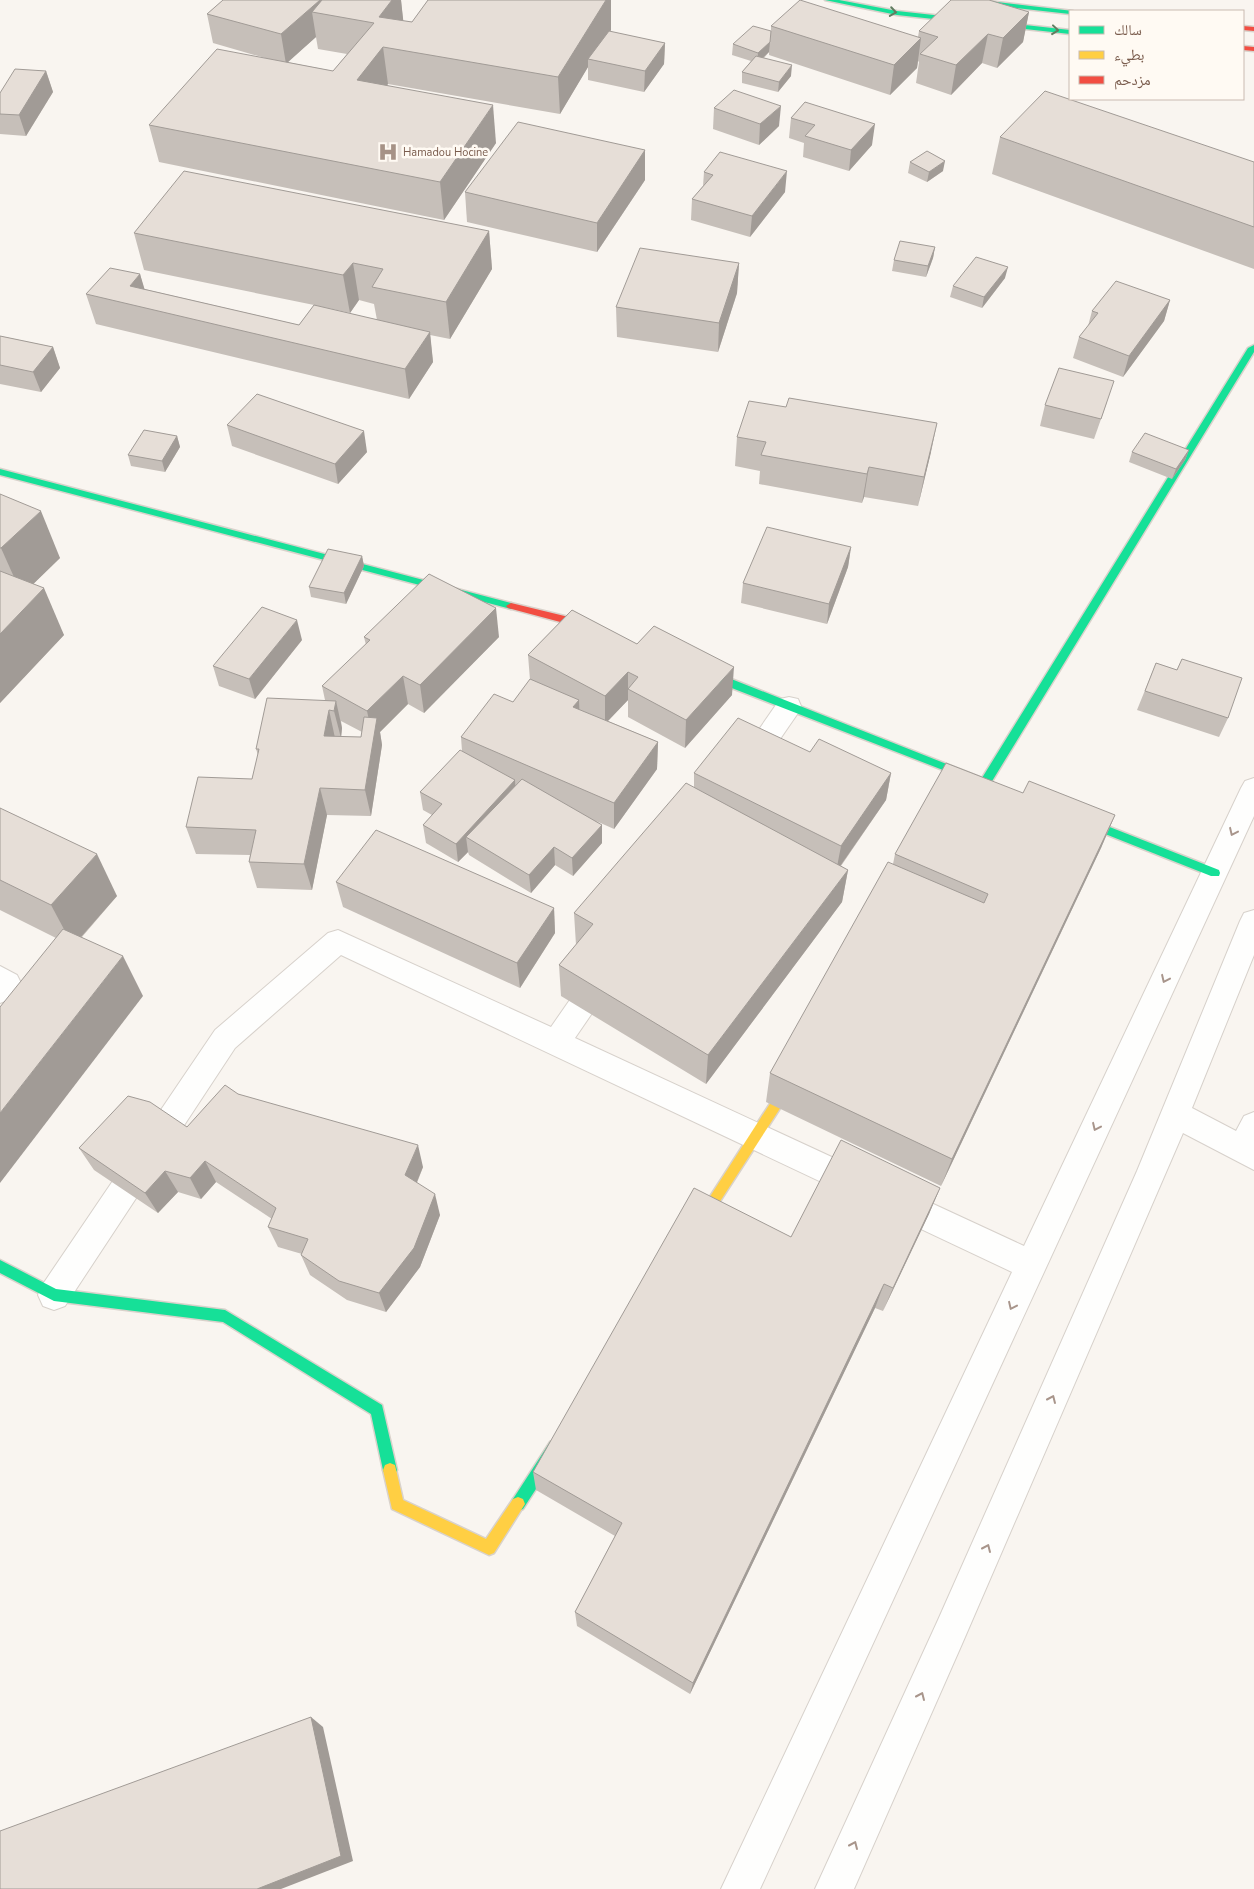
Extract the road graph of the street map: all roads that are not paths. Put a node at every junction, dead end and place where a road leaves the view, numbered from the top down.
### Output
1 (828, 0) edge
2 (961, 0) edge
3 (1069, 12) edge
4 (1069, 32) edge
5 (1254, 348) edge
6 (0, 472) edge
7 (608, 635) edge
8 (690, 667) edge
9 (789, 706) junction
10 (991, 785) junction
11 (734, 786) edge
12 (1254, 788) edge
13 (1059, 812) edge
14 (959, 824) edge
15 (1215, 873) junction
16 (1254, 921) edge
17 (617, 955) edge
18 (0, 978) edge
19 (0, 991) edge
20 (556, 1043) junction
21 (804, 1063) edge
22 (1176, 1114) junction
23 (756, 1137) junction
24 (1250, 1144) edge
25 (686, 1244) edge
26 (1031, 1265) junction
27 (0, 1266) edge
28 (54, 1294) junction
29 (558, 1441) edge
30 (740, 1889) edge
31 (834, 1889) edge

1 -> 4 street
2 - 3 street
5 - 10 street
6 - 7 street
8 - 9 street
9 - 10 street
9 - 11 street
10 - 14 street
12 -> 15 street
13 - 15 street
15 -> 26 street
16 - 22 street
17 - 20 street
18 - 19 street
20 - 23 street
20 - 28 street
21 - 23 street
22 - 24 street
31 -> 22 street
23 - 25 street
23 - 26 street
26 -> 30 street
27 - 28 street
28 - 29 street

